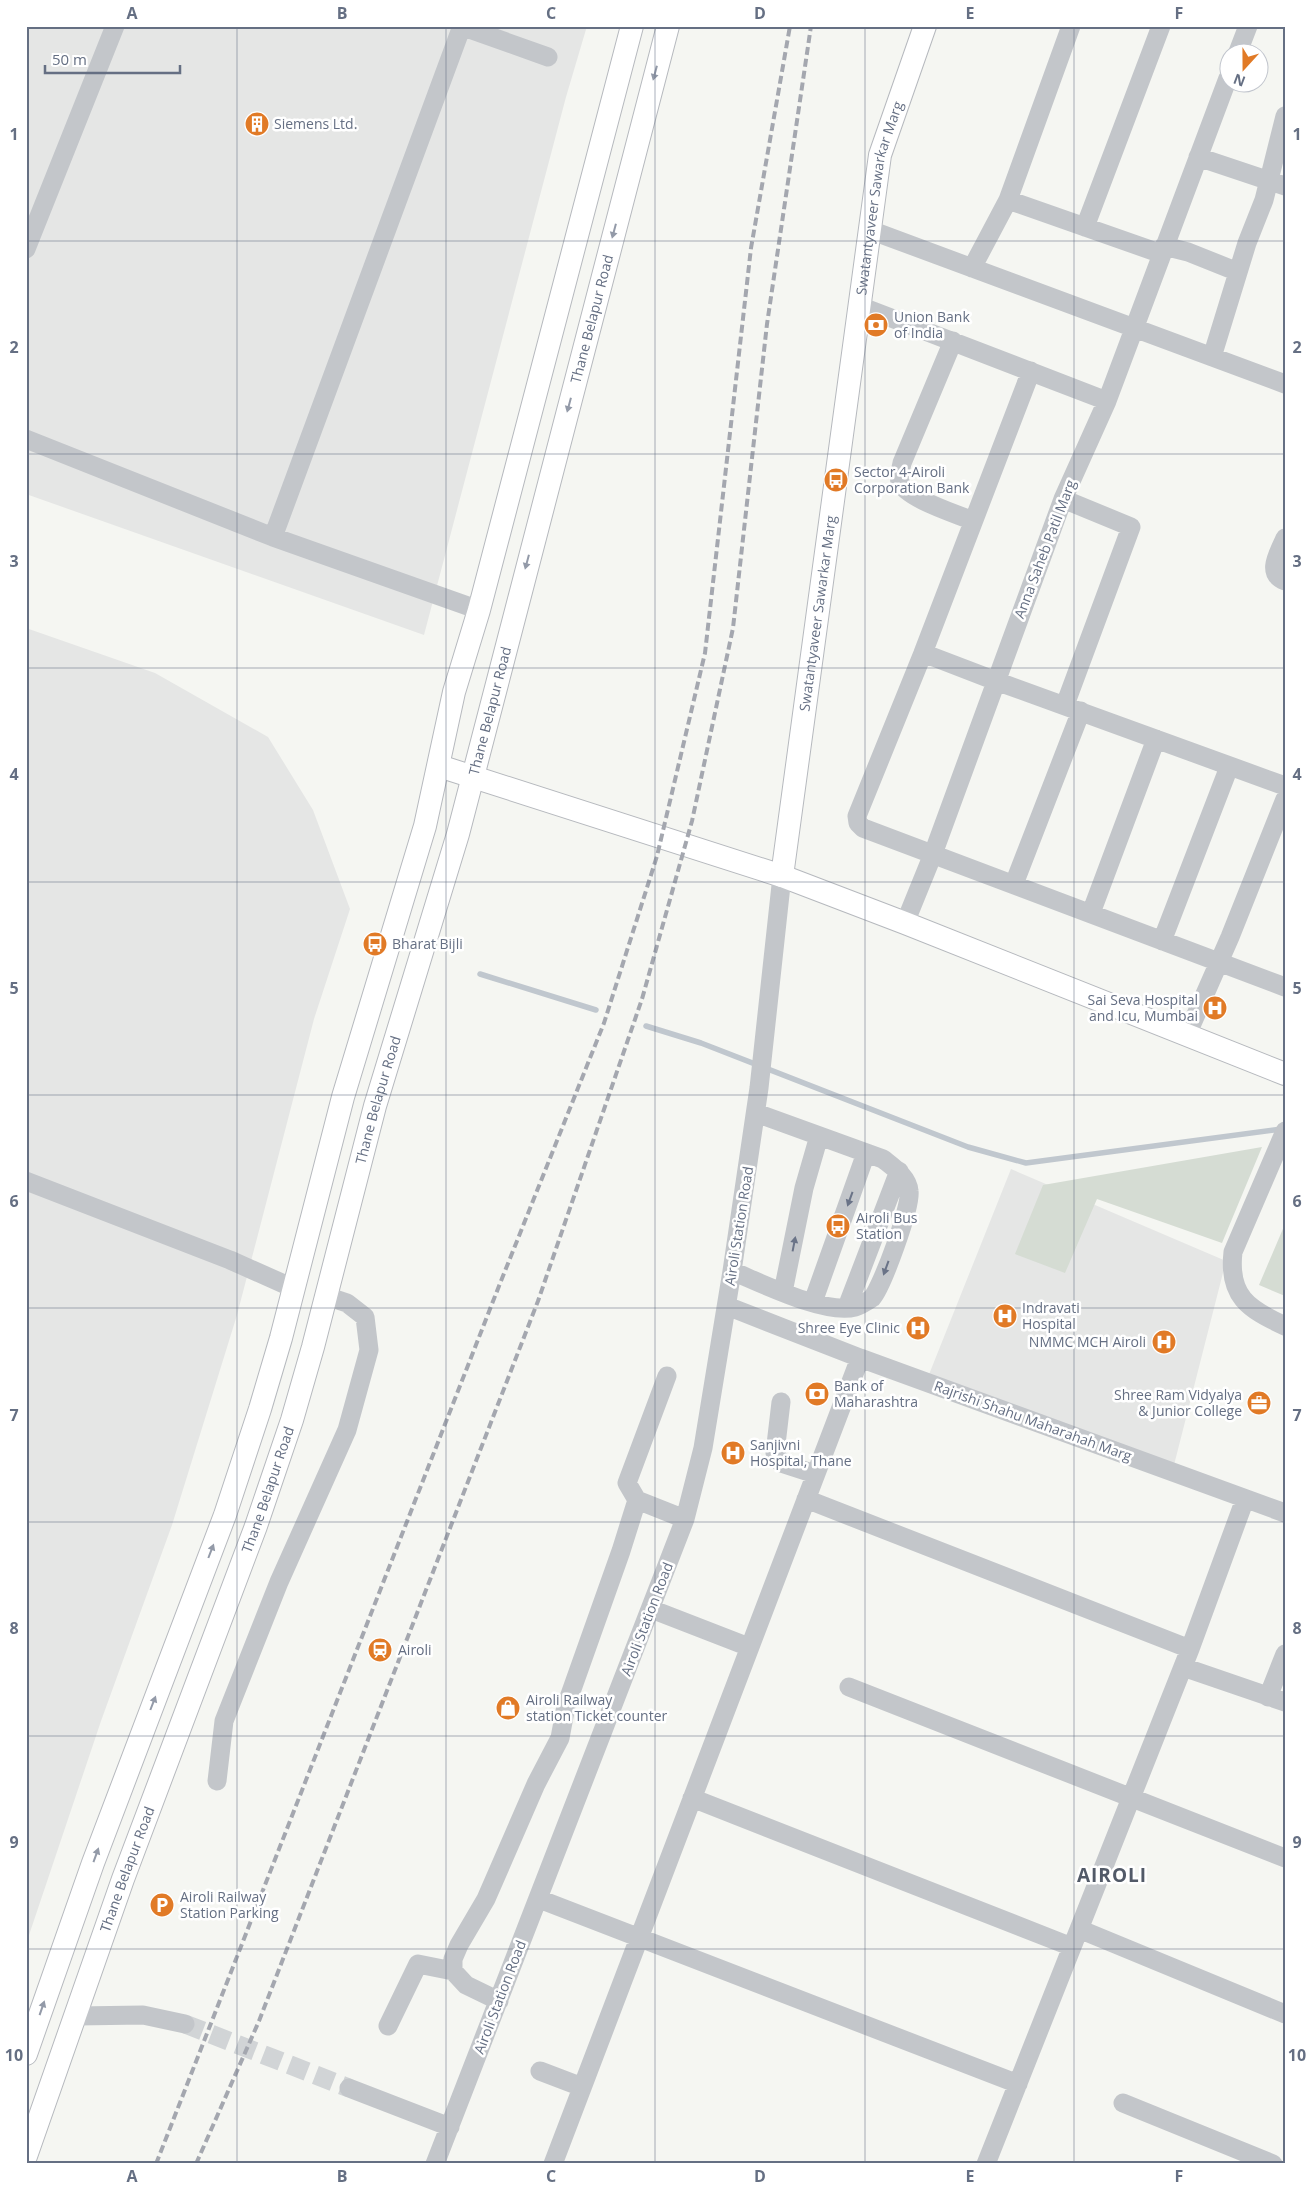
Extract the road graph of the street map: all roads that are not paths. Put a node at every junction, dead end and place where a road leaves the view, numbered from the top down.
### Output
1 (115, 26) edge
2 (462, 26) edge
3 (632, 26) edge
4 (668, 26) edge
5 (925, 26) edge
6 (1071, 26) edge
7 (1161, 26) edge
8 (1248, 26) edge
9 (1242, 42) edge
10 (548, 57) dead end
11 (1223, 92) edge
12 (1285, 116) edge
13 (1198, 157) junction
14 (1276, 184) edge
15 (1008, 200) junction
16 (1085, 226) junction
17 (870, 230) junction
18 (26, 249) edge
19 (1163, 250) junction
20 (972, 268) junction
21 (1238, 272) junction
22 (860, 306) junction
23 (1134, 328) junction
24 (953, 341) junction
25 (1212, 357) junction
26 (1030, 371) junction
27 (1285, 384) edge
28 (1107, 401) junction
29 (26, 439) edge
30 (1063, 499) junction
31 (972, 521) junction
32 (273, 537) junction
33 (1285, 538) edge
34 (1285, 580) edge
35 (479, 610) junction
36 (923, 652) junction
37 (996, 681) junction
38 (1073, 708) junction
39 (1156, 739) junction
40 (439, 766) junction
41 (1229, 767) junction
42 (472, 777) junction
43 (1285, 786) edge
44 (1285, 800) edge
45 (933, 854) junction
46 (782, 876) junction
47 (1014, 884) junction
48 (1091, 914) junction
49 (905, 923) junction
50 (1162, 940) junction
51 (1219, 962) junction
52 (1285, 987) edge
53 (1187, 1036) junction
54 (1285, 1074) edge
55 (760, 1088) joint
56 (756, 1113) junction
57 (1284, 1133) edge
58 (819, 1136) junction
59 (866, 1153) junction
60 (26, 1181) edge
61 (732, 1272) junction
62 (293, 1288) junction
63 (783, 1292) junction
64 (326, 1296) junction
65 (813, 1302) junction
66 (727, 1306) junction
67 (1285, 1326) edge
68 (860, 1358) junction
69 (667, 1376) dead end
70 (781, 1402) dead end
71 (815, 1474) junction
72 (806, 1499) junction
73 (1245, 1499) junction
74 (637, 1500) junction
75 (1285, 1513) edge
76 (685, 1519) junction
77 (651, 1609) junction
78 (750, 1648) junction
79 (1190, 1649) junction
80 (1285, 1654) edge
81 (1182, 1667) junction
82 (850, 1687) dead end
83 (1276, 1700) edge
84 (217, 1781) dead end
85 (692, 1798) junction
86 (1131, 1798) junction
87 (1285, 1858) edge
88 (538, 1899) junction
89 (1079, 1928) junction
90 (639, 1937) junction
91 (1072, 1946) junction
92 (453, 1971) junction
93 (499, 2001) junction
94 (1285, 2014) edge
95 (77, 2016) junction
96 (185, 2024) tunnel mouth
97 (388, 2026) dead end
98 (26, 2054) edge
99 (540, 2071) dead end
100 (1018, 2084) junction
101 (582, 2087) junction
102 (349, 2088) tunnel mouth
103 (1123, 2103) dead end
104 (450, 2127) junction
105 (26, 2156) edge
106 (435, 2164) edge
107 (553, 2164) edge
108 (986, 2164) edge
109 (1273, 2164) edge

1 - 18 street
2 - 10 street
2 - 32 street
3 - 35 main road
4 -> 42 main road, Thane Belapur Road
5 - 17 main road, Swatantyaveer Sawarkar Marg
6 - 15 street
7 - 16 street
8 - 9 street
11 - 13 street, Anna Saheb Patil Marg
12 - 14 street
13 - 14 street
13 - 19 street, Anna Saheb Patil Marg
14 - 21 street
15 - 16 street
15 - 20 street
16 - 19 street
17 - 20 street
17 - 22 main road, Swatantyaveer Sawarkar Marg
19 - 21 street
19 - 23 street, Anna Saheb Patil Marg
20 - 23 street
21 - 25 street
22 - 24 street
22 - 46 main road, Swatantyaveer Sawarkar Marg
23 - 25 street
23 - 28 street, Anna Saheb Patil Marg
24 - 26 street
24 - 31 street
25 - 27 street
26 - 28 street
26 - 31 street
28 - 30 street, Anna Saheb Patil Marg
29 - 32 street
30 - 37 street, Anna Saheb Patil Marg
30 - 38 street
31 - 36 street
32 - 35 street
33 - 34 street
35 - 40 main road
36 - 37 street
36 - 45 street
37 - 38 street
37 - 45 street, Anna Saheb Patil Marg
38 - 39 street
38 - 47 street
39 - 41 street
39 - 48 street
40 - 42 main road
40 - 62 main road
41 - 43 street
41 - 50 street
42 - 46 main road
42 - 64 main road, Thane Belapur Road
44 - 51 street
45 - 47 street
45 - 49 street, Anna Saheb Patil Marg
46 - 49 main road
46 - 55 street, Swatantyaveer Sawarkar Marg
47 - 48 street
48 - 50 street
49 - 53 main road
50 - 51 street
51 - 52 street
51 - 53 street
53 - 54 main road
55 - 56 street, Airoli Station Road
56 - 58 street
56 - 61 street, Airoli Station Road
57 - 67 street
58 - 59 street
63 -> 58 street
59 -> 65 street
59 -> 65 street
60 - 62 street
61 - 63 street
61 - 66 street, Airoli Station Road
98 -> 62 main road
63 - 65 street
64 - 84 street
64 - 95 main road, Thane Belapur Road
66 - 68 street, Rajrishi Shahu Maharahah Marg
66 - 76 street, Airoli Station Road
68 - 71 street
68 - 73 street, Rajrishi Shahu Maharahah Marg
69 - 74 street
70 - 71 street
71 - 72 street
72 - 78 street
72 - 79 street
73 - 75 street, Rajrishi Shahu Maharahah Marg
73 - 79 street
74 - 76 street
74 - 92 street
76 - 77 street, Airoli Station Road
77 - 78 street
77 - 88 street, Airoli Station Road
78 - 85 street
79 - 81 street
80 - 83 street
81 - 83 street
81 - 86 street
82 - 86 street
85 - 90 street
85 - 91 street
86 - 87 street
86 - 89 street
88 - 90 street
88 - 93 street, Airoli Station Road
89 - 91 street
89 - 94 street
90 - 100 street
90 - 101 street
91 - 100 street
92 - 93 street
92 - 97 street
93 - 104 street, Airoli Station Road
95 - 96 street
95 - 105 main road, Thane Belapur Road
99 - 101 street
100 - 108 street
101 - 107 street
102 - 104 street
103 - 109 street
104 - 106 street, Airoli Station Road

